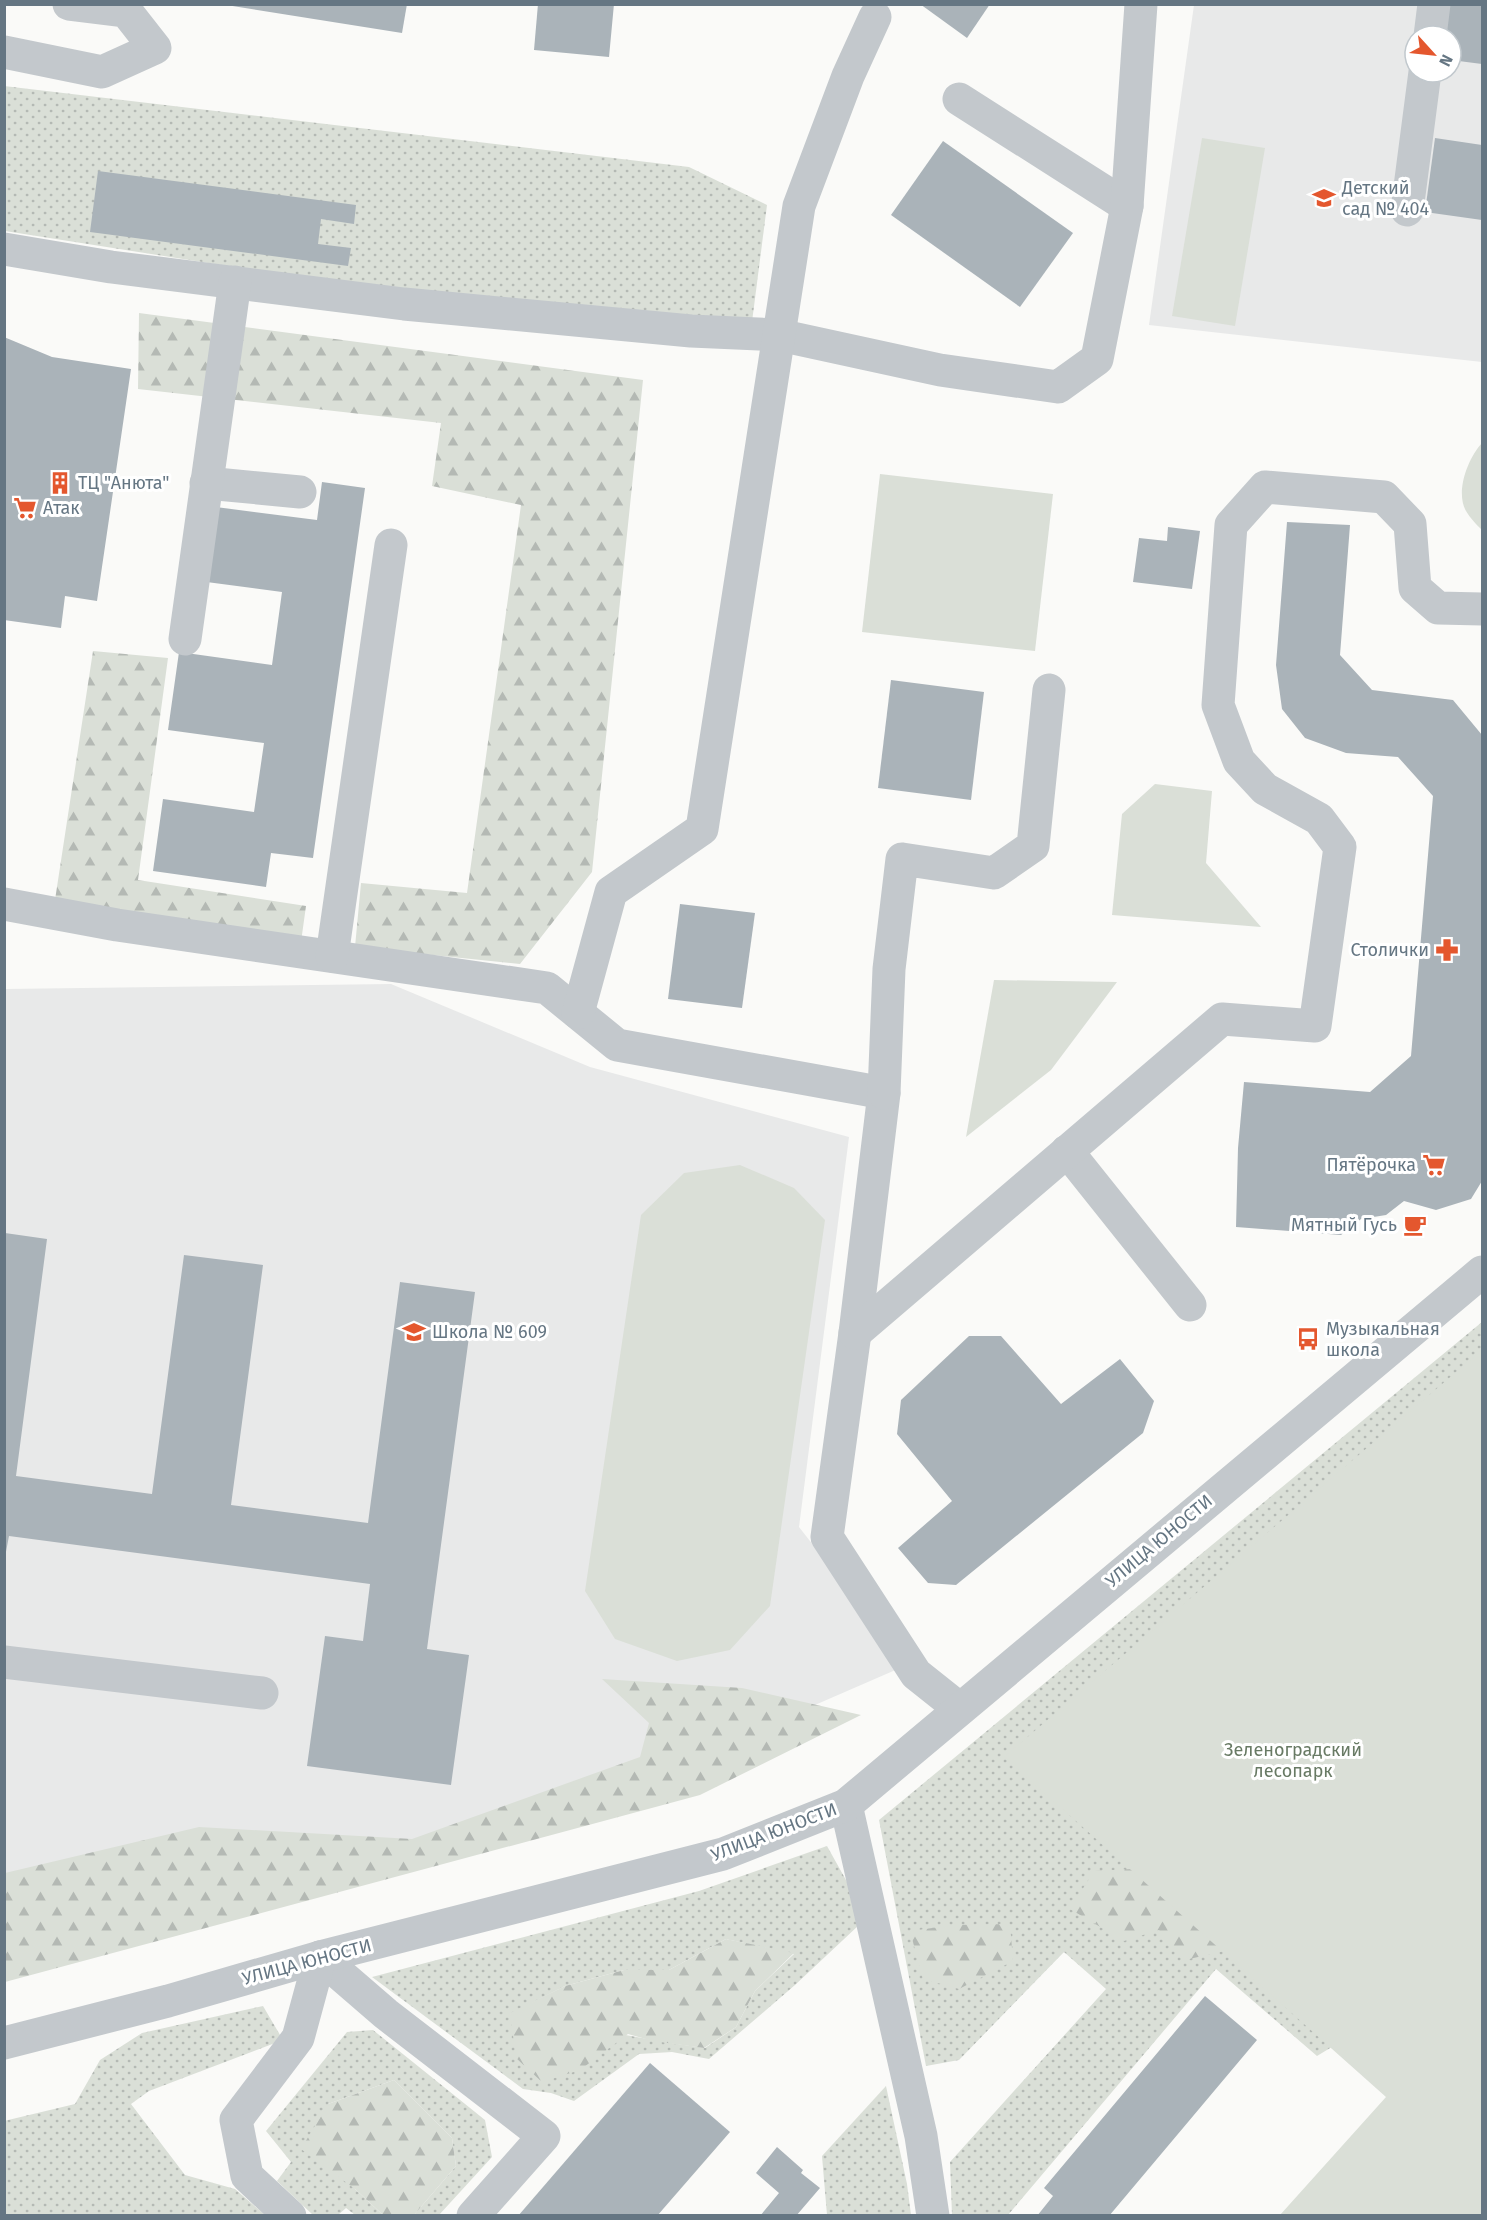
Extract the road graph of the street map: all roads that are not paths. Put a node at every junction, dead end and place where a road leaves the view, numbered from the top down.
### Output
1 (69, 4) edge
2 (1141, 4) edge
3 (1434, 4) edge
4 (875, 17) dead end
5 (1432, 24) edge
6 (4, 52) edge
7 (1423, 84) edge
8 (958, 99) dead end
9 (1127, 206) junction
10 (1407, 210) dead end
11 (4, 249) edge
12 (235, 282) junction
13 (779, 335) junction
14 (206, 483) junction
15 (300, 492) dead end
16 (391, 545) dead end
17 (1482, 609) edge
18 (185, 639) dead end
19 (1049, 690) dead end
20 (4, 904) edge
21 (332, 956) junction
22 (578, 1013) junction
23 (884, 1093) junction
24 (1067, 1151) junction
25 (1482, 1272) edge
26 (1190, 1305) dead end
27 (855, 1333) junction
28 (4, 1662) edge
29 (262, 1693) dead end
30 (960, 1709) junction
31 (846, 1804) junction
32 (320, 1957) junction
33 (4, 2043) edge
34 (290, 2216) edge
35 (473, 2216) edge
36 (933, 2216) edge

1 - 6 street
2 - 9 street
3 - 5 street
4 - 13 street
7 - 10 street
8 - 9 street
9 - 13 street
11 - 12 street
12 - 13 street
12 - 14 street
13 - 22 street
14 - 15 street
14 - 18 street
16 - 21 street
17 - 24 street
19 - 23 street
20 - 21 street
21 - 22 street
22 - 23 street
23 - 27 street
24 - 26 street
24 - 27 street
25 - 30 street, УЛИЦА ЮНОСТИ
27 - 30 street
28 - 29 street
30 - 31 street, УЛИЦА ЮНОСТИ
31 - 32 street, УЛИЦА ЮНОСТИ
31 - 36 street
32 - 33 street, УЛИЦА ЮНОСТИ
32 - 34 street
32 - 35 street

